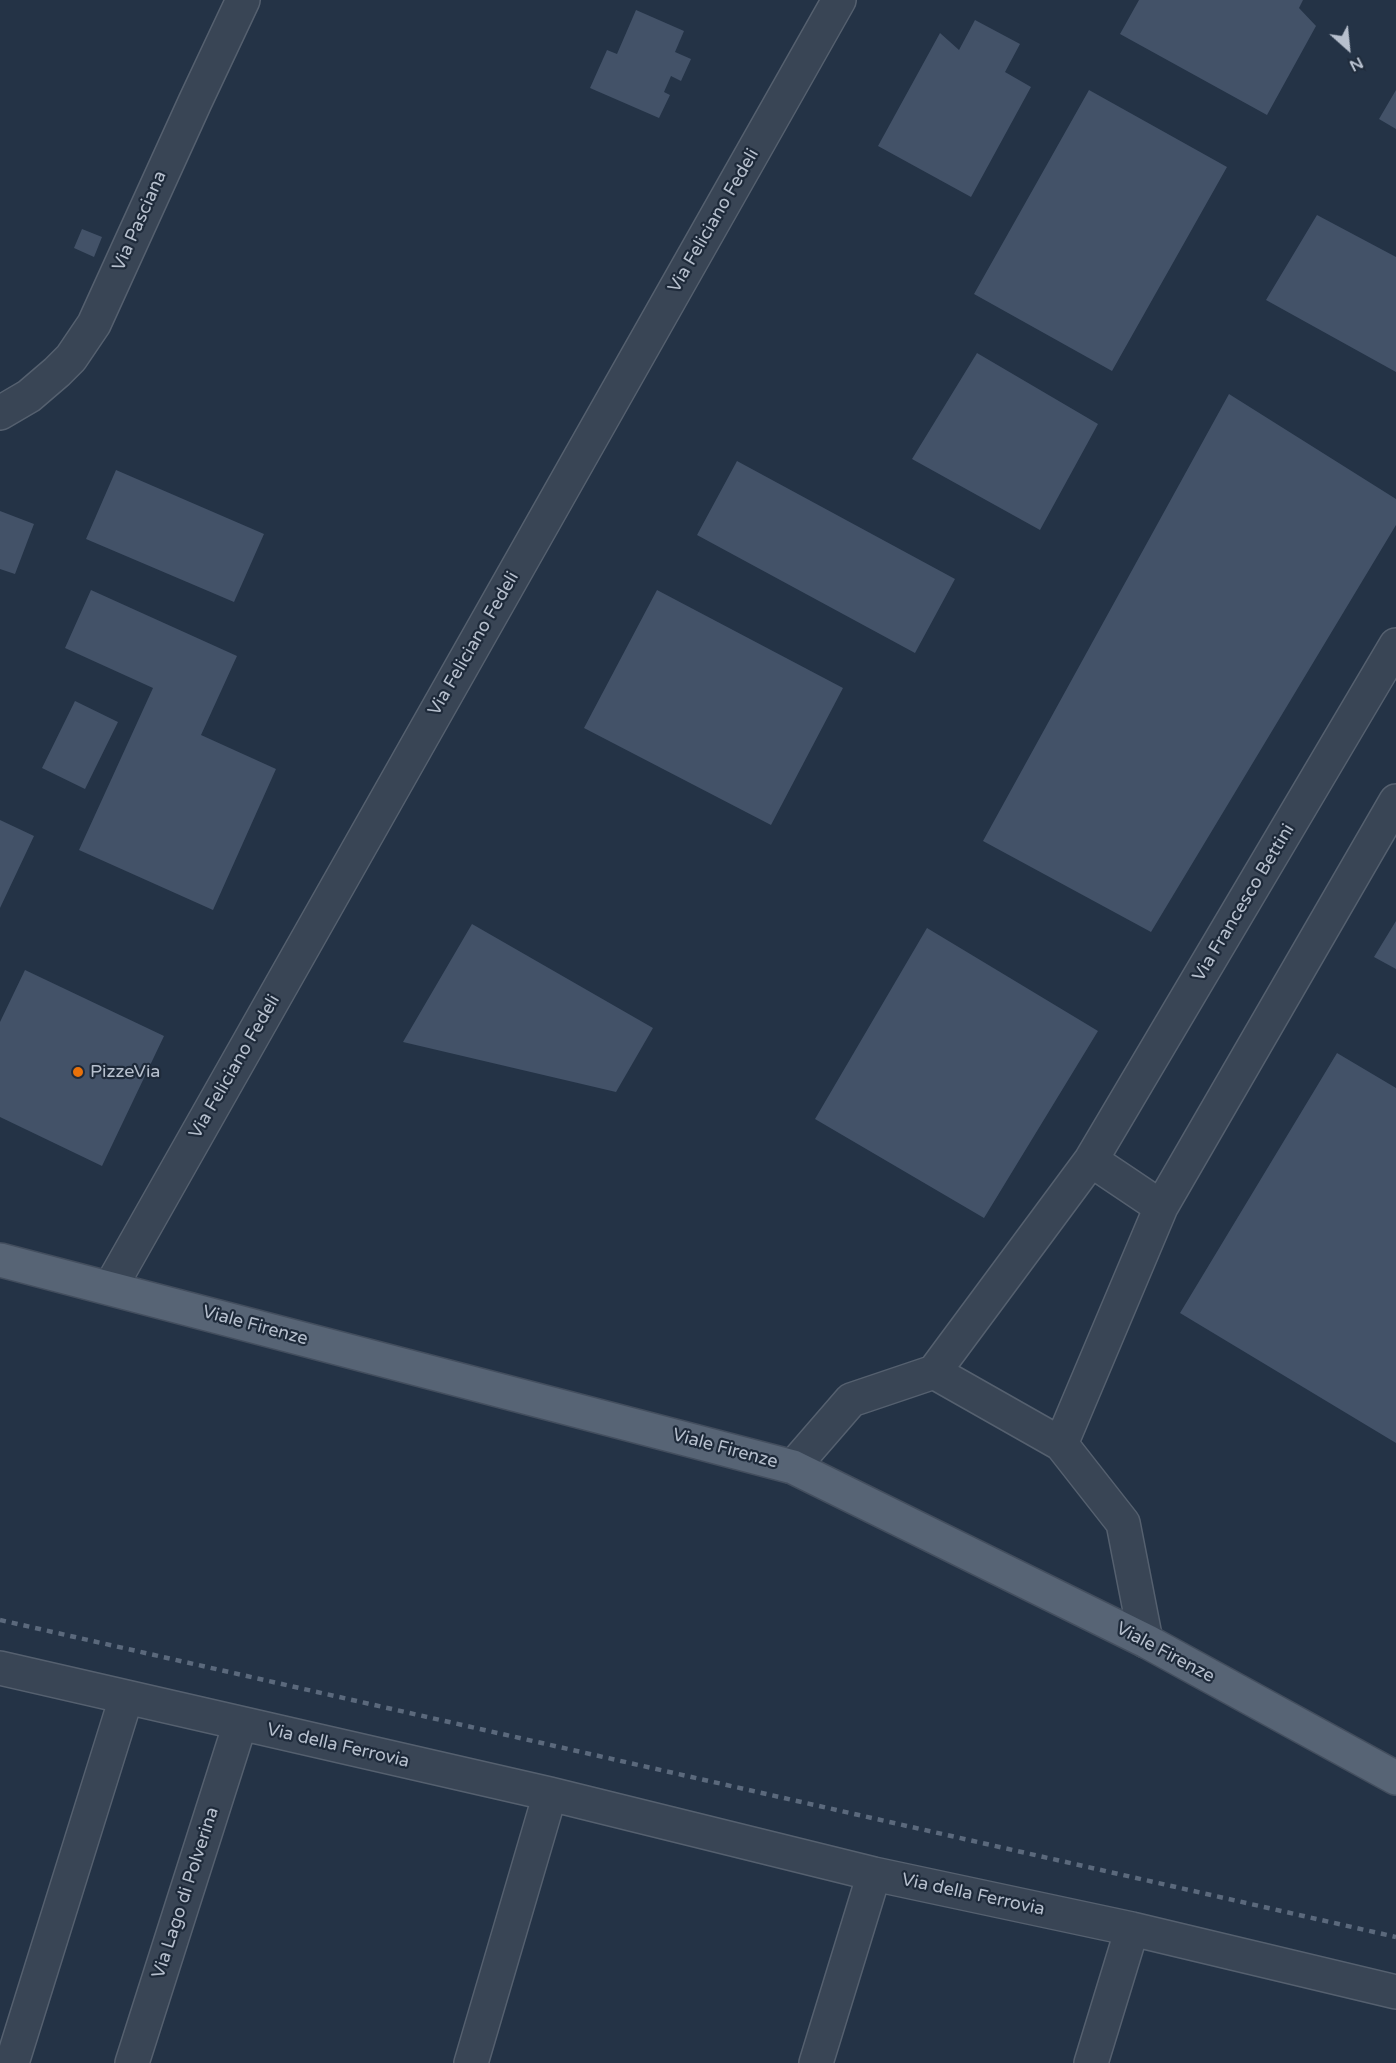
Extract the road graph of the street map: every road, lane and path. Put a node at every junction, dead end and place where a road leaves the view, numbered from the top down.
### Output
1 (243, 0) edge
2 (839, 0) edge
3 (0, 413) edge
4 (1396, 645) edge
5 (1396, 801) edge
6 (1091, 1160) junction
7 (1161, 1208) junction
8 (0, 1260) edge
9 (110, 1288) junction
10 (934, 1372) junction
11 (1061, 1444) junction
12 (794, 1467) junction
13 (1146, 1641) junction
14 (0, 1668) edge
15 (126, 1698) junction
16 (240, 1724) junction
17 (1396, 1778) edge
18 (550, 1794) junction
19 (874, 1874) junction
20 (1132, 1929) junction
21 (1396, 1992) edge
22 (12, 2063) edge
23 (132, 2063) edge
24 (471, 2063) edge
25 (816, 2063) edge
26 (1091, 2063) edge

1 - 3 street, Via Pasciana
2 - 9 street, Via Feliciano Fedeli
4 - 6 street, Via Francesco Bettini
5 - 7 street
6 - 7 street
6 - 10 street, Via Francesco Bettini
7 - 11 street
8 - 9 main road, Viale Firenze
9 - 12 main road, Viale Firenze
10 - 11 street
10 - 12 street
11 - 13 street
12 - 13 main road, Viale Firenze
13 - 17 main road, Viale Firenze
14 - 15 street, Via della Ferrovia
15 - 16 street, Via della Ferrovia
15 - 22 street
16 - 18 street, Via della Ferrovia
16 - 23 street, Via Lago di Polverina
18 - 19 street, Via della Ferrovia
18 - 24 street
19 - 20 street, Via della Ferrovia
19 - 25 street
20 - 21 street, Via della Ferrovia
20 - 26 street

